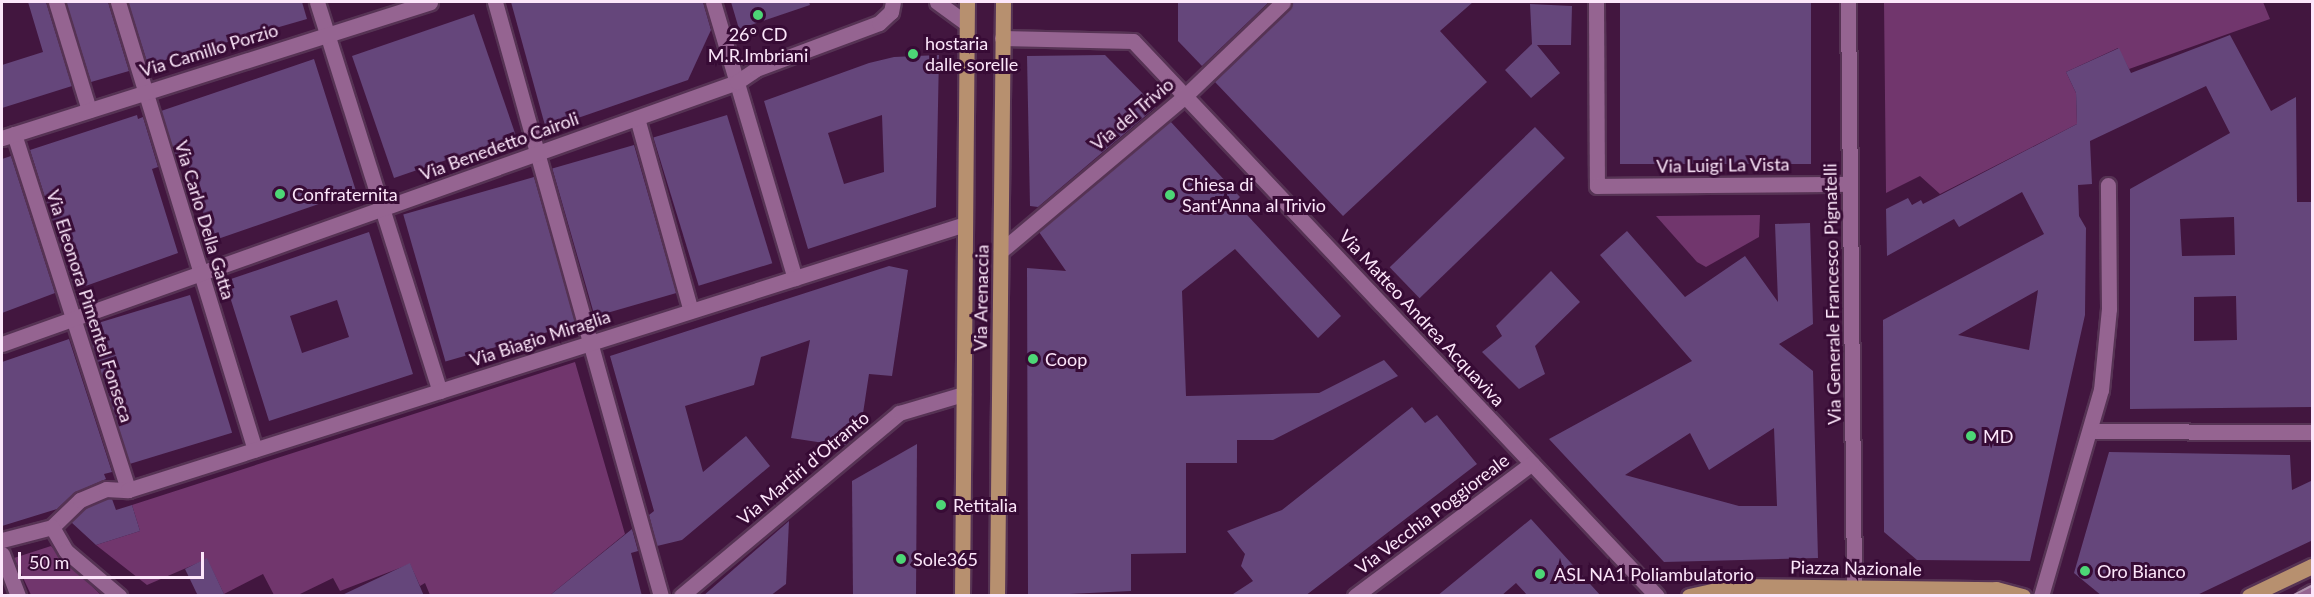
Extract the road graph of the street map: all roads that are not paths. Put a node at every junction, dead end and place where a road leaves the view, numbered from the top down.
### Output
1 (56, 2) edge
2 (118, 2) edge
3 (317, 2) edge
4 (430, 2) edge
5 (495, 2) edge
6 (713, 2) edge
7 (893, 2) edge
8 (937, 2) edge
9 (967, 2) edge
10 (1003, 2) edge
11 (1283, 2) edge
12 (1596, 2) edge
13 (1848, 2) edge
14 (966, 23) junction
15 (327, 34) junction
16 (1002, 38) junction
17 (737, 82) junction
18 (145, 91) junction
19 (1185, 97) junction
20 (89, 110) junction
21 (637, 118) junction
22 (8, 136) edge
23 (539, 153) junction
24 (1850, 184) junction
25 (2108, 185) dead end
26 (382, 208) junction
27 (964, 224) junction
28 (1000, 251) junction
29 (201, 273) junction
30 (795, 278) junction
31 (691, 311) junction
32 (73, 319) junction
33 (593, 342) junction
34 (2, 344) edge
35 (440, 391) junction
36 (963, 394) junction
37 (2091, 431) junction
38 (2313, 432) edge
39 (255, 450) junction
40 (1532, 463) junction
41 (128, 490) junction
42 (52, 527) junction
43 (2, 540) edge
44 (2, 554) edge
45 (2313, 566) edge
46 (1854, 586) junction
47 (2313, 592) edge
48 (1361, 594) edge
49 (18, 596) edge
50 (119, 596) edge
51 (661, 596) edge
52 (681, 596) edge
53 (962, 596) edge
54 (997, 596) edge
55 (1657, 596) edge
56 (1689, 596) edge
57 (2023, 596) edge
58 (2041, 596) edge
59 (2248, 596) edge
60 (2305, 596) edge

1 - 20 street
2 - 18 street, Via Carlo Della Gatta
3 - 15 street
4 - 15 street, Via Camillo Porzio
5 - 23 street
6 - 17 street
7 - 17 street, Via Benedetto Cairoli
8 - 14 street
9 - 14 main road, Via Arenaccia
10 - 16 main road, Via Arenaccia
11 - 19 street, Via del Trivio
12 - 24 street, Via Luigi La Vista
13 - 24 street, Via Generale Francesco Pignatelli
14 - 27 main road, Via Arenaccia
15 - 18 street, Via Camillo Porzio
15 - 26 street
16 - 19 street, Via Matteo Andrea Acquaviva
16 - 28 main road, Via Arenaccia
17 - 21 street, Via Benedetto Cairoli
17 - 30 street
18 - 20 street, Via Camillo Porzio
18 - 29 street, Via Carlo Della Gatta
19 - 28 street, Via del Trivio
19 - 40 street, Via Matteo Andrea Acquaviva
20 - 22 street, Via Camillo Porzio
21 - 23 street, Via Benedetto Cairoli
21 - 31 street
22 - 32 street, Via Eleonora Pimentel Fonseca
23 - 26 street, Via Benedetto Cairoli
23 - 33 street
24 - 46 street, Via Generale Francesco Pignatelli
25 - 37 street
26 - 29 street, Via Benedetto Cairoli
26 - 35 street
27 - 30 street, Via Biagio Miraglia
27 - 36 main road, Via Arenaccia
28 - 54 main road, Via Arenaccia
29 - 32 street, Via Benedetto Cairoli
29 - 39 street, Via Carlo Della Gatta
30 - 31 street, Via Biagio Miraglia
31 - 33 street, Via Biagio Miraglia
32 - 34 street, Via Benedetto Cairoli
32 - 41 street, Via Eleonora Pimentel Fonseca
33 - 35 street, Via Biagio Miraglia
33 - 51 street
35 - 39 street, Via Biagio Miraglia
36 - 52 street, Via Martiri d'Otranto
36 - 53 main road, Via Arenaccia
37 - 38 street
37 - 58 street
39 - 41 street, Via Biagio Miraglia
40 - 48 street, Via Vecchia Poggioreale
40 - 55 street, Via Matteo Andrea Acquaviva
41 - 42 street, Via Biagio Miraglia
42 - 43 street
42 - 50 street
44 - 49 street
45 - 59 main road
46 - 56 main road, Piazza Nazionale
46 - 57 main road, Piazza Nazionale
47 - 60 street

